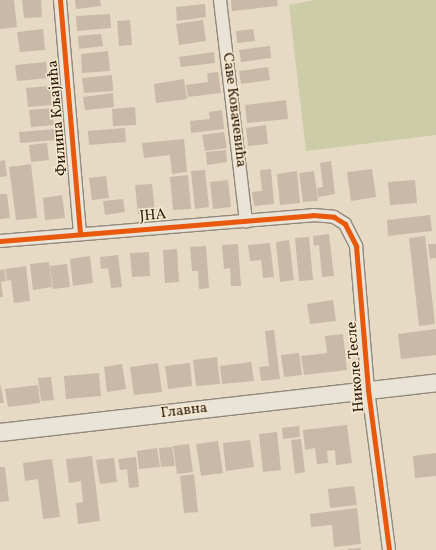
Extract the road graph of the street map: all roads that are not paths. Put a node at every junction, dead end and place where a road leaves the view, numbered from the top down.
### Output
1 (60, 0) edge
2 (220, 0) edge
3 (307, 216) joint
4 (246, 221) junction
5 (80, 234) junction
6 (0, 240) edge
7 (436, 382) edge
8 (368, 390) junction
9 (0, 432) edge
10 (389, 550) edge

1 - 5 street, Филипа Кљајића
2 - 4 street, Саве Ковачевића
3 - 4 street, ЈНА
3 - 8 street, Николе Тесле
4 - 5 street, ЈНА
5 - 6 street, ЈНА
7 - 8 main road, Главна
8 - 9 main road, Главна
8 - 10 street, Николе Тесле

